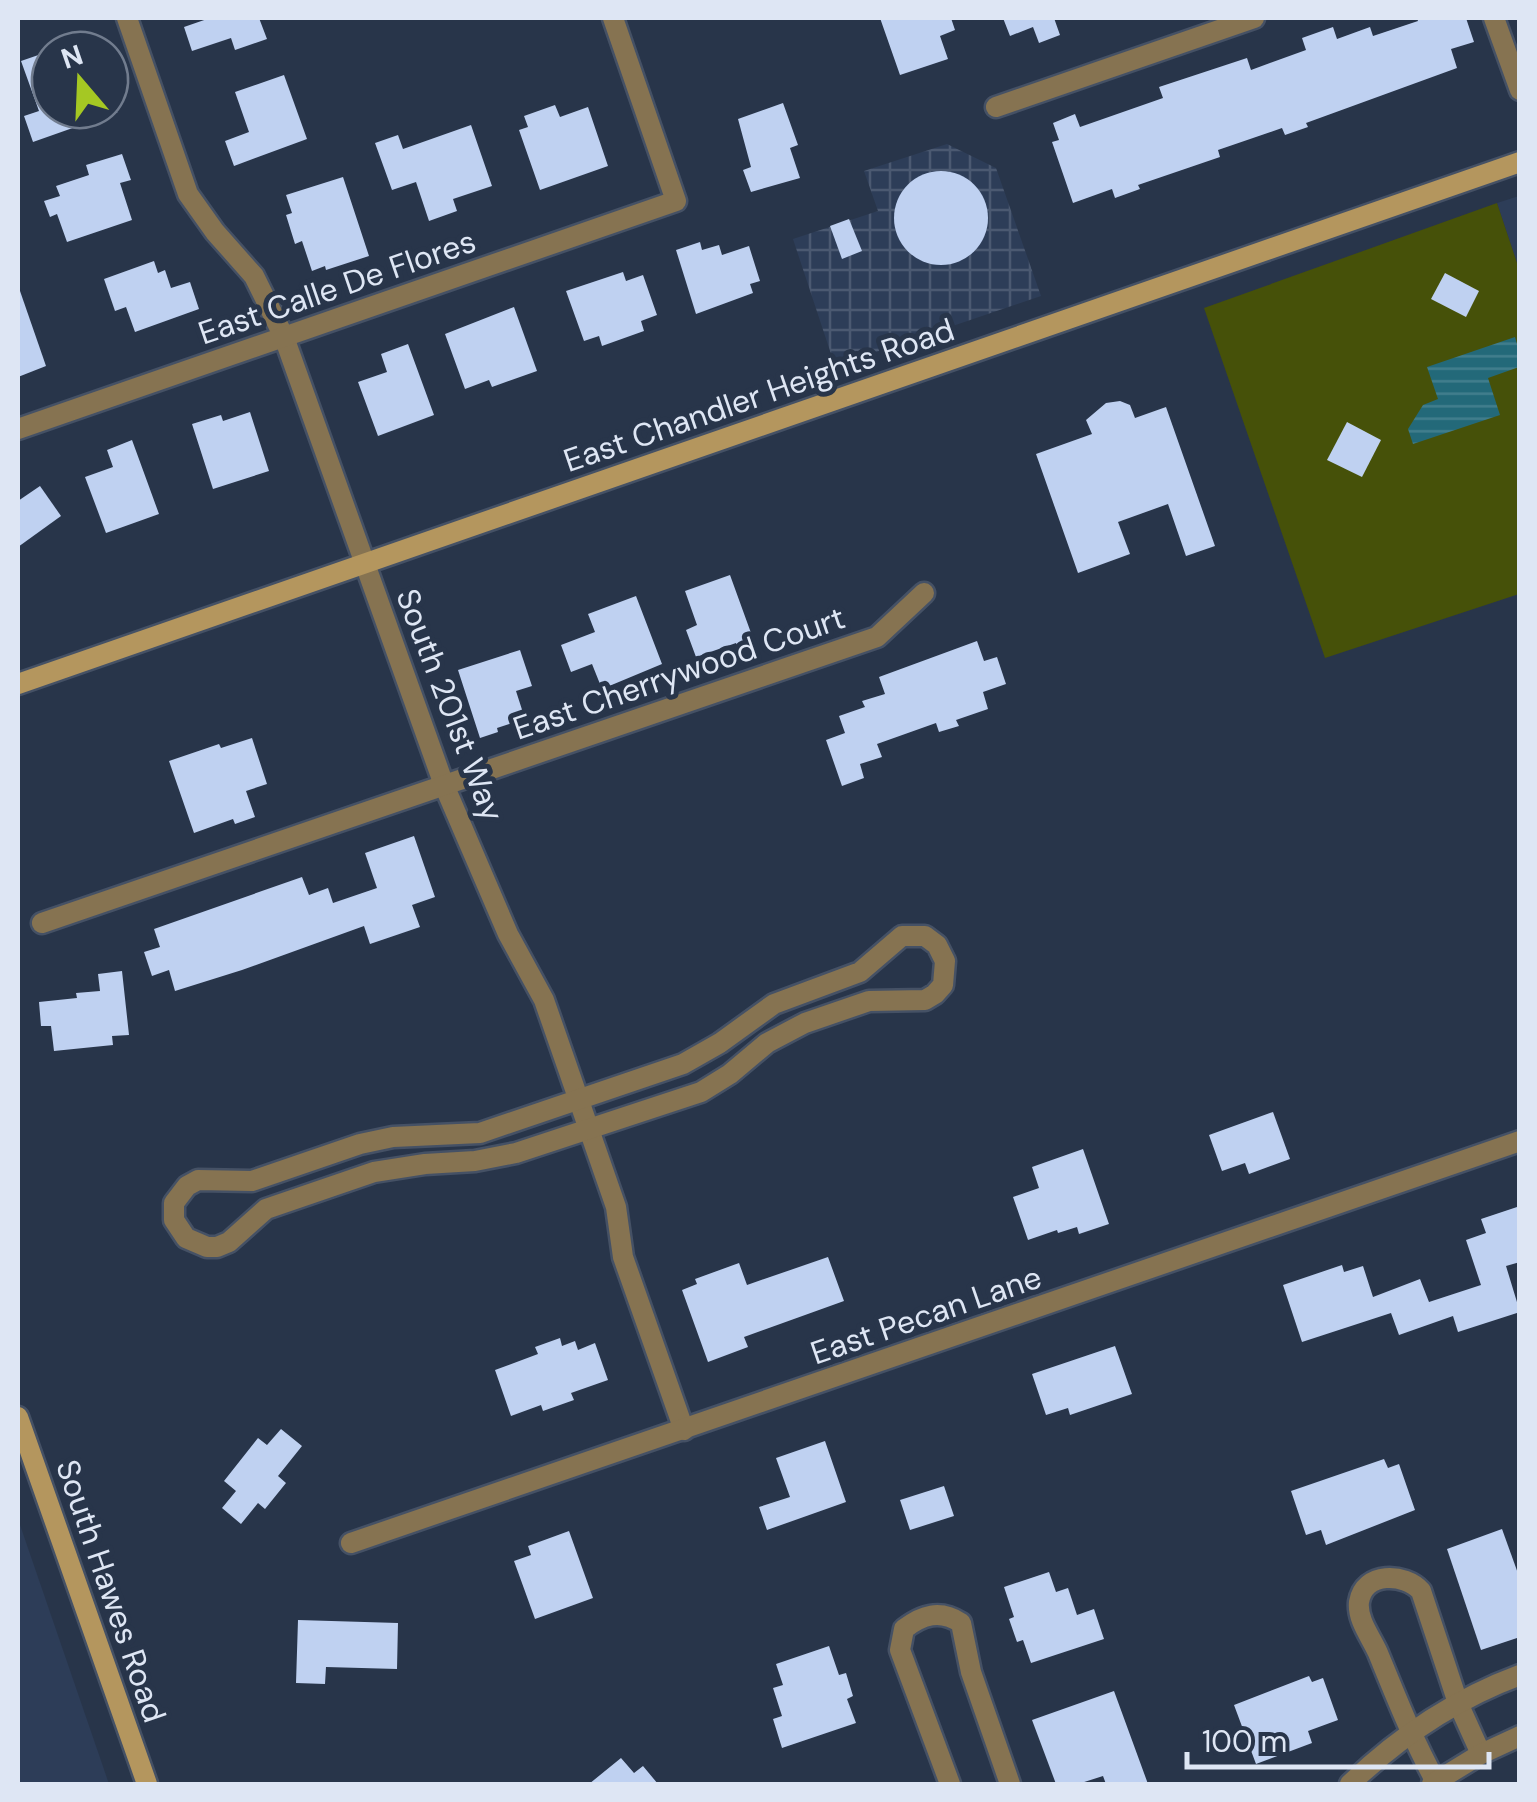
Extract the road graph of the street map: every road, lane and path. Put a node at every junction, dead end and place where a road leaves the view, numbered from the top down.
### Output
1 (126, 18) edge
2 (612, 18) edge
3 (1254, 18) edge
4 (1494, 18) edge
5 (1520, 90) edge
6 (996, 107) dead end
7 (1520, 162) edge
8 (284, 337) junction
9 (18, 429) edge
10 (365, 564) junction
11 (924, 592) dead end
12 (18, 684) edge
13 (444, 786) junction
14 (42, 923) dead end
15 (748, 1020) junction
16 (766, 1043) junction
17 (578, 1100) junction
18 (589, 1131) junction
19 (480, 1133) junction
20 (1520, 1140) edge
21 (485, 1160) junction
22 (290, 1169) junction
23 (300, 1196) junction
24 (18, 1417) edge
25 (684, 1430) junction
26 (350, 1543) dead end
27 (1520, 1675) edge
28 (1458, 1703) junction
29 (1410, 1734) junction
30 (1520, 1736) edge
31 (1480, 1754) junction
32 (1434, 1783) edge
33 (148, 1784) edge
34 (950, 1784) edge
35 (1010, 1784) edge
36 (1350, 1784) edge

1 - 8 street, South 201st Way
2 - 8 street, East Calle De Flores
3 - 6 street
4 - 5 street
7 - 10 main road, East Chandler Heights Road
8 - 9 street, East Calle De Flores
8 - 10 street, South 201st Way
10 - 12 main road, East Chandler Heights Road
10 - 13 street, South 201st Way
11 - 13 street, East Cherrywood Court
13 - 14 street, East Cherrywood Court
13 - 17 street, South 201st Way
15 - 16 street
15 - 16 street
15 - 17 street
16 - 18 street
17 - 18 street, South 201st Way
17 - 19 street
18 - 21 street
18 - 25 street, South 201st Way
19 - 21 street
19 - 22 street
20 - 25 street, East Pecan Lane
21 - 23 street
22 - 23 street
22 - 23 street
24 - 33 main road, South Hawes Road
25 - 26 street, East Pecan Lane
27 - 28 street
28 - 29 street
28 - 29 street
28 - 31 street
29 - 32 street
29 - 36 street
30 - 31 street
31 - 32 street
34 - 35 street

